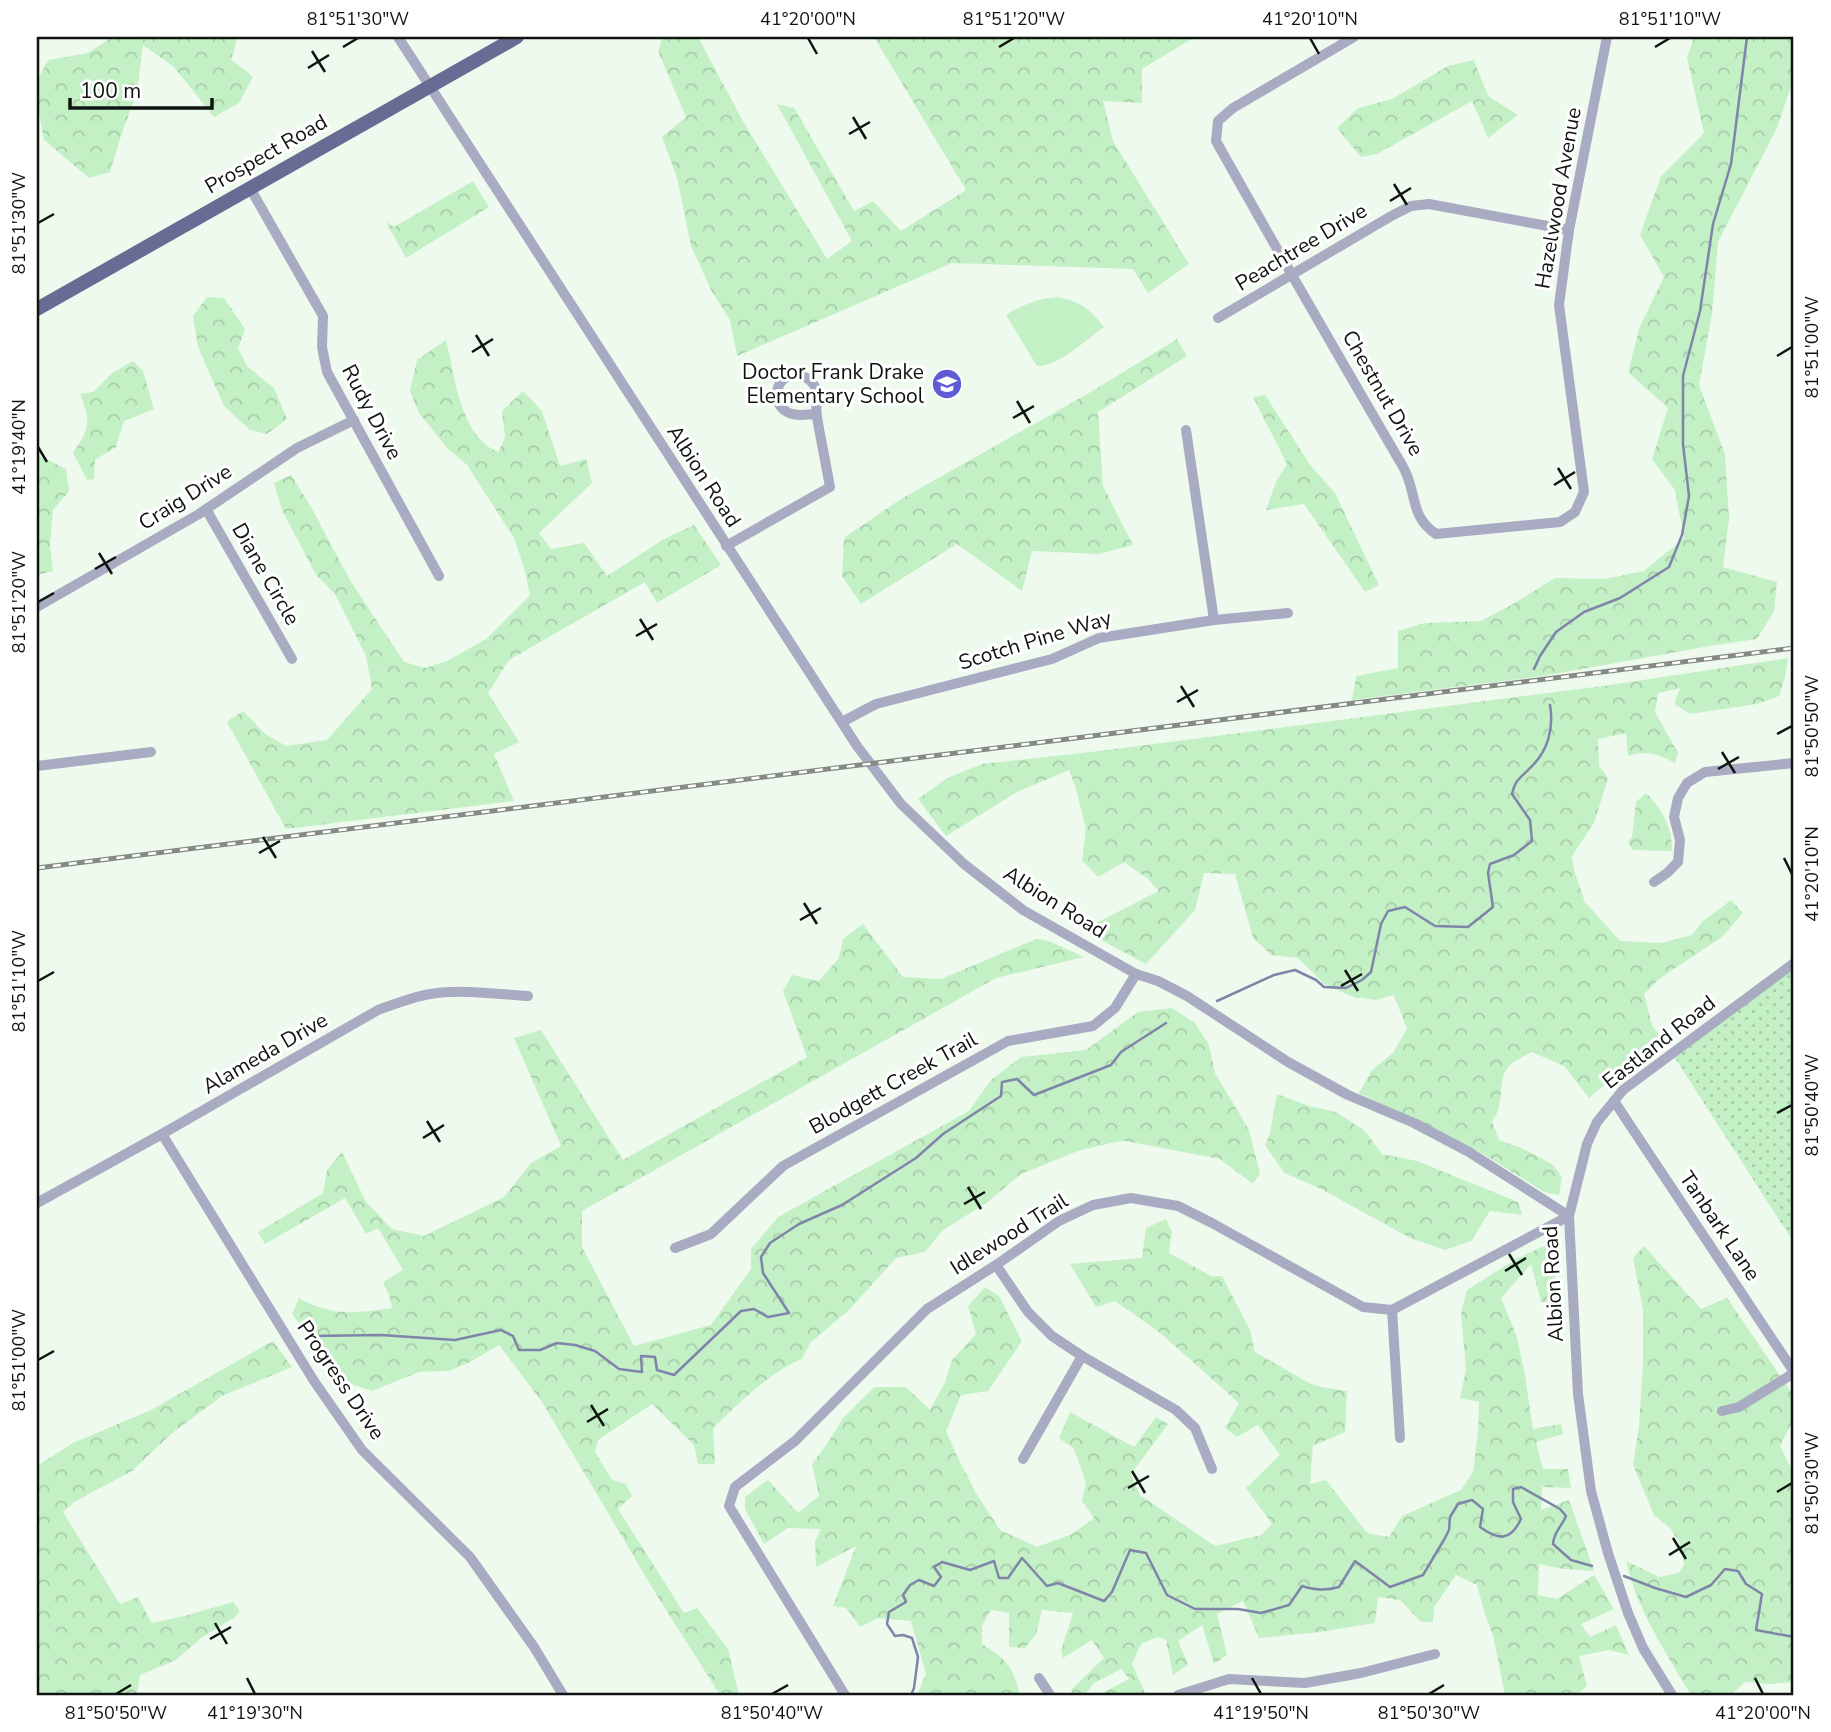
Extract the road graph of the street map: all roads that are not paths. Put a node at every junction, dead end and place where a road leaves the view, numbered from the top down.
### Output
1 (398, 37) edge
2 (517, 37) edge
3 (1354, 37) edge
4 (1606, 37) edge
5 (429, 87) junction
6 (250, 188) junction
7 (1569, 230) junction
8 (1291, 275) junction
9 (37, 309) edge
10 (1218, 318) dead end
11 (816, 414) junction
12 (354, 420) junction
13 (1186, 430) dead end
14 (1584, 492) joint
15 (206, 509) junction
16 (726, 546) junction
17 (439, 576) dead end
18 (37, 607) edge
19 (1288, 613) dead end
20 (1214, 620) junction
21 (292, 659) dead end
22 (842, 722) junction
23 (151, 752) dead end
24 (1794, 763) edge
25 (37, 765) edge
26 (1654, 882) dead end
27 (1794, 963) edge
28 (1136, 974) junction
29 (528, 996) dead end
30 (1614, 1101) junction
31 (162, 1135) junction
32 (37, 1203) edge
33 (1569, 1216) junction
34 (675, 1248) dead end
35 (996, 1265) junction
36 (1392, 1310) junction
37 (1082, 1356) junction
38 (1794, 1372) edge
39 (1722, 1411) dead end
40 (1400, 1438) dead end
41 (1023, 1459) dead end
42 (1212, 1469) dead end
43 (1435, 1654) dead end
44 (1040, 1678) dead end
45 (1305, 1683) junction
46 (563, 1695) edge
47 (845, 1695) edge
48 (1050, 1695) edge
49 (1178, 1695) edge
50 (1306, 1695) edge
51 (1672, 1695) edge

1 - 5 street, Albion Road
2 - 5 main road, Prospect Road
3 - 8 street, Chestnut Drive
4 - 7 street, Hazelwood Avenue
5 - 6 main road, Prospect Road
5 - 16 street, Albion Road
6 - 9 main road, Prospect Road
6 - 12 street, Rudy Drive
7 - 8 street, Peachtree Drive
7 - 14 street, Hazelwood Avenue
8 - 10 street, Peachtree Drive
8 - 14 street, Chestnut Drive
11 - 11 street
11 - 16 street
12 - 15 street, Craig Drive
12 - 17 street, Rudy Drive
13 - 20 street
15 - 18 street, Craig Drive
15 - 21 street, Diane Circle
16 - 22 street, Albion Road
19 - 20 street, Scotch Pine Way
20 - 22 street, Scotch Pine Way
22 - 28 street, Albion Road
23 - 25 street
24 - 26 street
27 - 30 street, Eastland Road
28 - 33 street, Albion Road
28 - 34 street, Blodgett Creek Trail
29 - 31 street, Alameda Drive
30 - 33 street, Eastland Road
30 - 38 street, Tanbark Lane
31 - 32 street, Alameda Drive
31 - 46 street, Progress Drive
33 - 36 street
33 - 51 street, Albion Road
35 - 36 street, Idlewood Trail
35 - 37 street
35 - 47 street, Idlewood Trail
36 - 40 street
37 - 41 street
37 - 42 street
38 - 39 street
43 - 45 street
44 - 48 street
45 - 49 street
45 - 50 street

